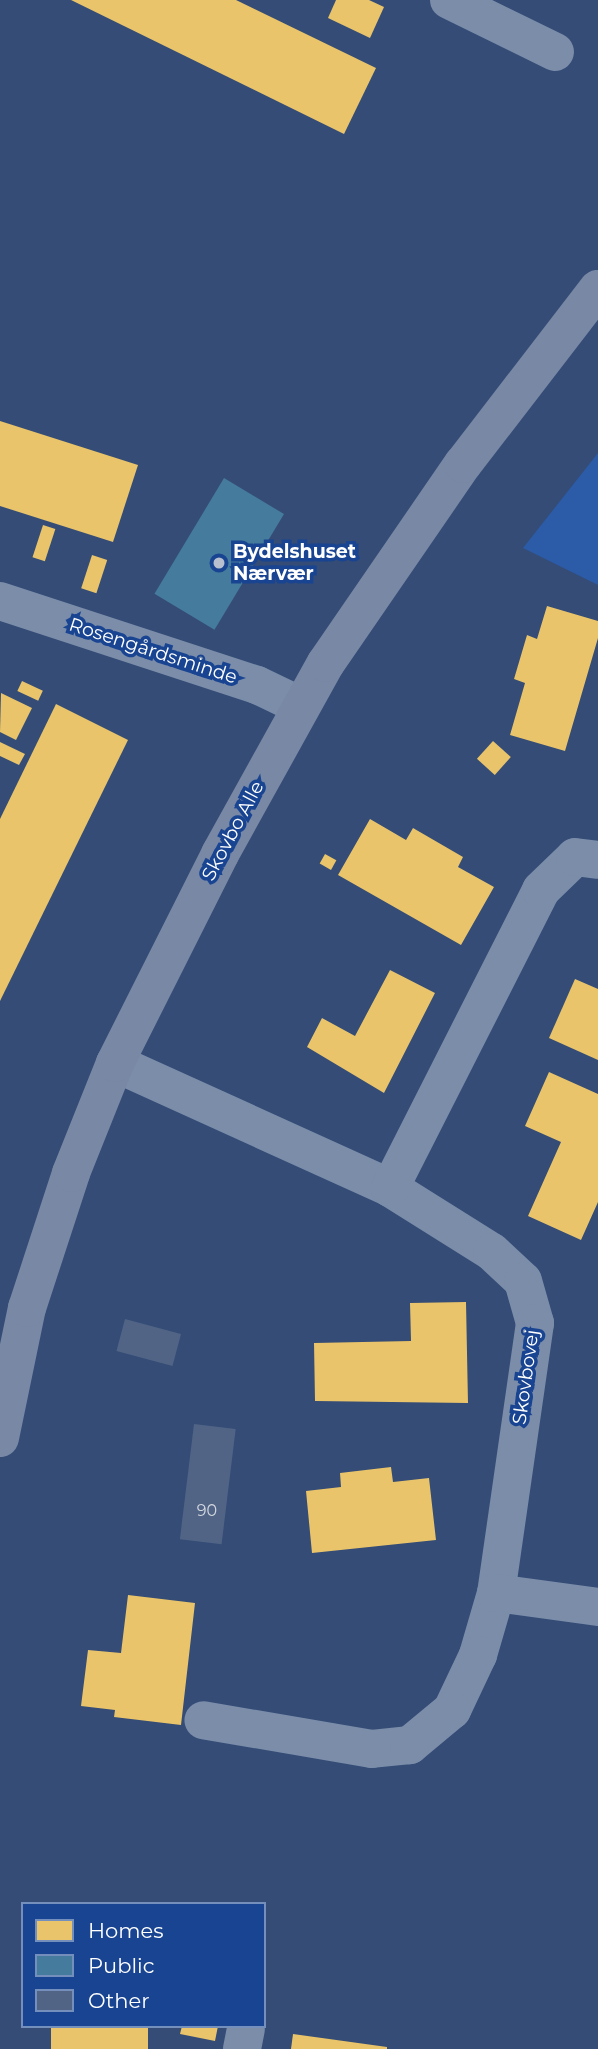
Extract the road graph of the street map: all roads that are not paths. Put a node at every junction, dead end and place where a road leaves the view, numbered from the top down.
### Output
1 (449, 0) edge
2 (555, 52) dead end
3 (598, 289) edge
4 (1, 603) edge
5 (301, 706) junction
6 (598, 860) edge
7 (115, 1063) junction
8 (390, 1188) junction
9 (0, 1438) edge
10 (496, 1593) junction
11 (598, 1607) edge
12 (203, 1720) dead end

1 - 2 street
3 - 5 street, Skovbo Alle
4 - 5 street, Rosengårdsminde
5 - 7 street, Skovbo Alle
6 - 8 street
7 - 8 street, Skovbovej
7 - 9 street, Skovbo Alle
8 - 10 street, Skovbovej
10 - 11 street
10 - 12 street, Skovbovej

